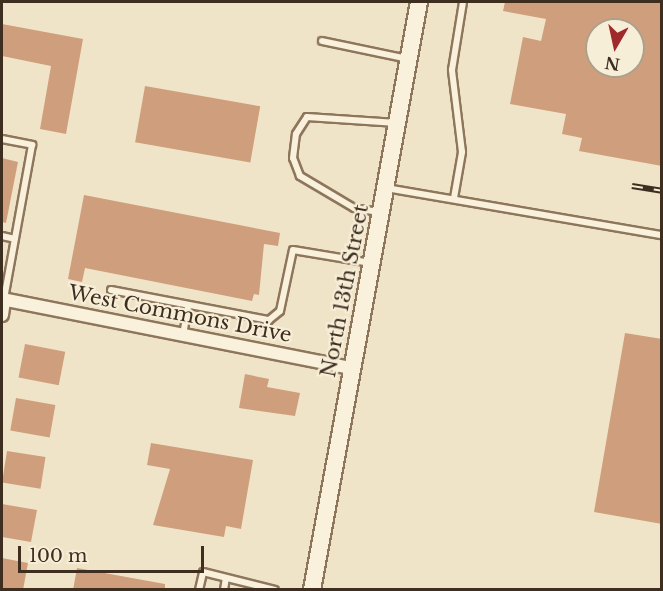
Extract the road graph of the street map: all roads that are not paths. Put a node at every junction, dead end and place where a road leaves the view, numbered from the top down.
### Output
1 (419, 2) edge
2 (463, 2) edge
3 (322, 41) dead end
4 (409, 59) junction
5 (397, 123) junction
6 (2, 139) edge
7 (386, 188) junction
8 (454, 198) junction
9 (381, 212) junction
10 (662, 235) edge
11 (2, 236) edge
12 (15, 239) junction
13 (371, 263) junction
14 (111, 290) dead end
15 (3, 299) edge
16 (188, 307) junction
17 (2, 315) edge
18 (183, 335) junction
19 (351, 368) junction
20 (226, 578) junction
21 (260, 588) edge
22 (200, 590) edge
23 (224, 590) edge
24 (275, 590) edge
25 (312, 590) edge

1 - 4 main road, North 13th Street
2 - 8 lane
3 - 4 lane
4 - 5 main road, North 13th Street
5 - 7 main road, North 13th Street
5 - 9 lane
6 - 12 lane
7 - 8 lane
7 - 9 main road, North 13th Street
8 - 10 lane
9 - 13 main road, North 13th Street
11 - 12 lane
12 - 15 lane
13 - 16 lane
13 - 19 main road, North 13th Street
14 - 16 lane
15 - 17 street
15 - 18 street, West Commons Drive
16 - 18 lane
18 - 19 street, West Commons Drive
19 - 25 main road, North 13th Street
20 - 21 lane
20 - 22 lane
20 - 23 lane
21 - 24 lane

